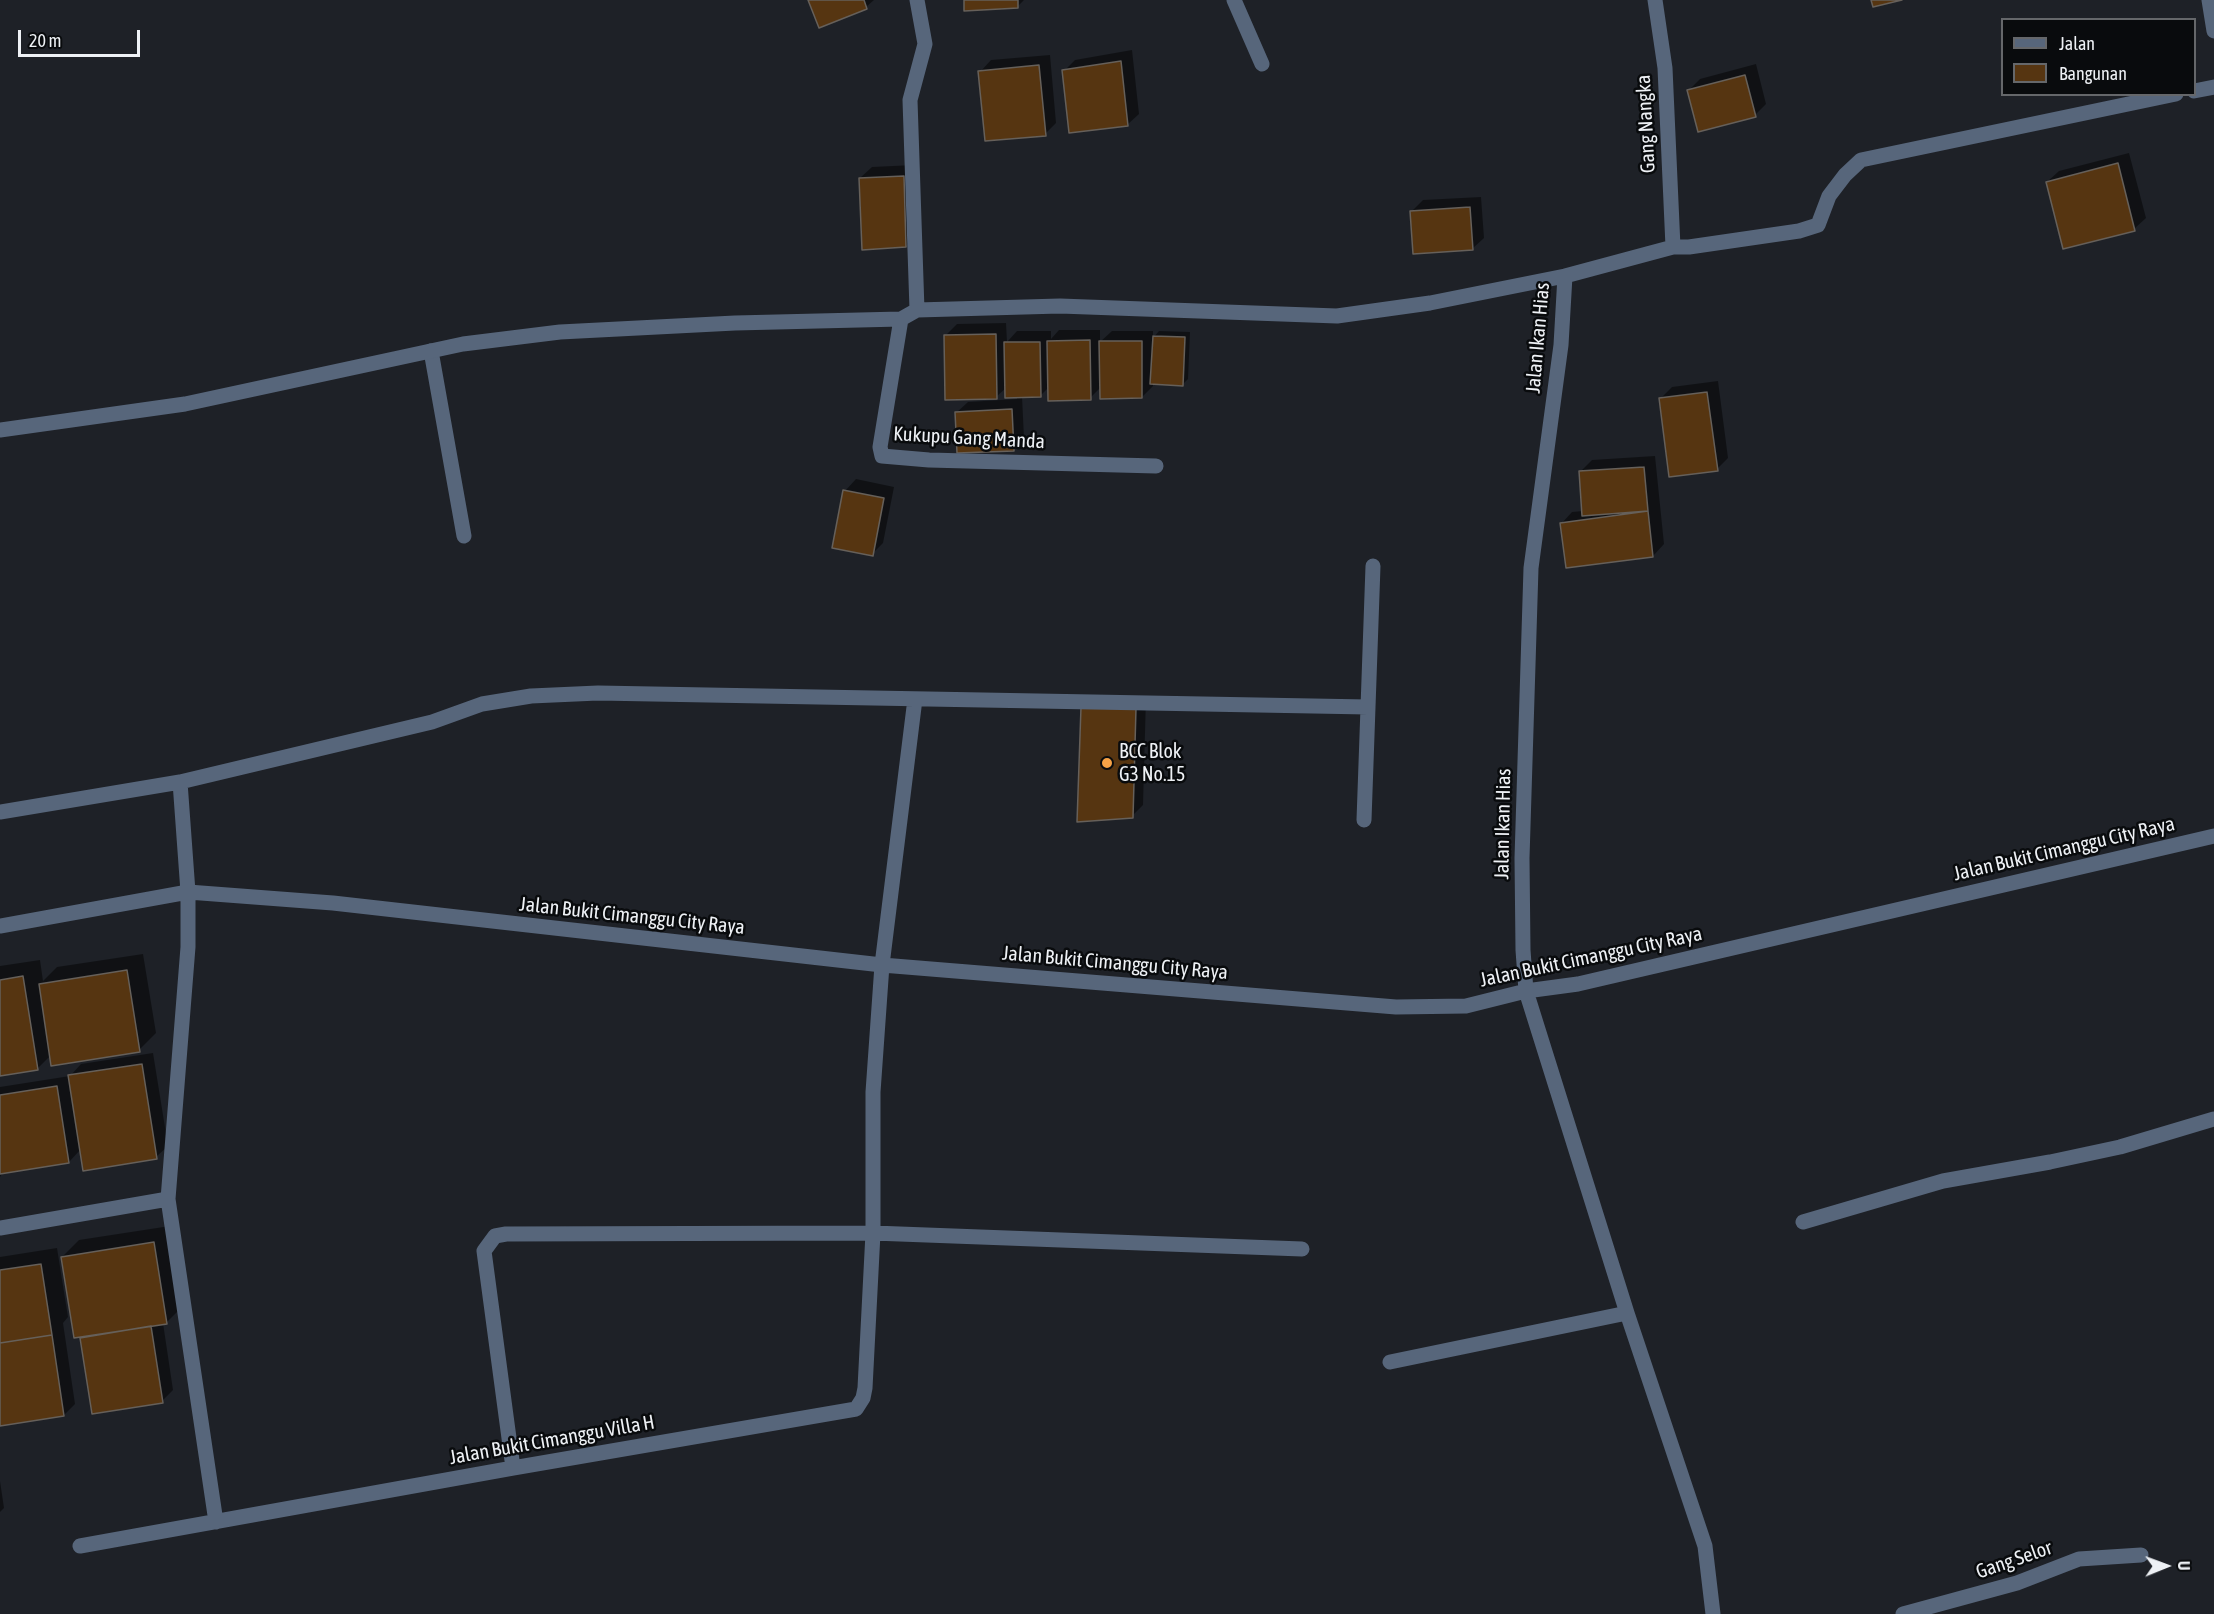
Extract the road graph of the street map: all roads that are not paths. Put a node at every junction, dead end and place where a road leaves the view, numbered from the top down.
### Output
1 (917, 0) edge
2 (1234, 0) edge
3 (1655, 0) edge
4 (2209, 0) edge
5 (2214, 31) edge
6 (1262, 63) dead end
7 (2214, 87) edge
8 (2196, 91) edge
9 (2166, 96) edge
10 (1673, 248) junction
11 (1565, 276) junction
12 (917, 310) junction
13 (901, 319) junction
14 (431, 351) junction
15 (0, 430) edge
16 (1156, 466) dead end
17 (464, 536) dead end
18 (1373, 566) dead end
19 (915, 699) junction
20 (1368, 707) junction
21 (180, 782) junction
22 (0, 812) edge
23 (1364, 820) dead end
24 (2214, 836) edge
25 (188, 892) junction
26 (0, 926) edge
27 (882, 965) junction
28 (1526, 991) junction
29 (2214, 1119) edge
30 (168, 1198) junction
31 (1803, 1222) dead end
32 (0, 1228) edge
33 (873, 1233) junction
34 (1302, 1249) dead end
35 (1627, 1313) junction
36 (1390, 1362) dead end
37 (513, 1467) junction
38 (216, 1522) junction
39 (80, 1546) dead end
40 (2141, 1555) dead end
41 (1713, 1614) edge
42 (1903, 1614) edge

1 - 12 street
2 - 6 street
3 - 10 street, Gang Nangka
4 - 5 street
7 - 8 street
9 - 10 street, Jalan Ikan Hias
10 - 11 street, Jalan Ikan Hias
11 - 12 street
11 - 28 street, Jalan Ikan Hias
12 - 13 street
13 - 14 street
13 - 16 street, Kukupu Gang Manda
14 - 15 street
14 - 17 street
18 - 20 street
19 - 20 street
19 - 21 street
19 - 27 street
20 - 23 street
21 - 22 street
21 - 25 street
24 - 28 street, Jalan Bukit Cimanggu City Raya
25 - 26 street, Jalan Bukit Cimanggu City Raya
25 - 27 street, Jalan Bukit Cimanggu City Raya
25 - 30 street
27 - 28 street, Jalan Bukit Cimanggu City Raya
27 - 33 street
28 - 35 street, Jalan Ikan Hias
29 - 31 street
30 - 32 street
30 - 38 street
33 - 34 street
33 - 37 street, Jalan Bukit Cimanggu Villa H
33 - 37 street
35 - 36 street
35 - 41 street, Jalan Ikan Hias
37 - 38 street, Jalan Bukit Cimanggu Villa H
38 - 39 street, Jalan Bukit Cimanggu Villa H
40 - 42 street, Gang Selor

